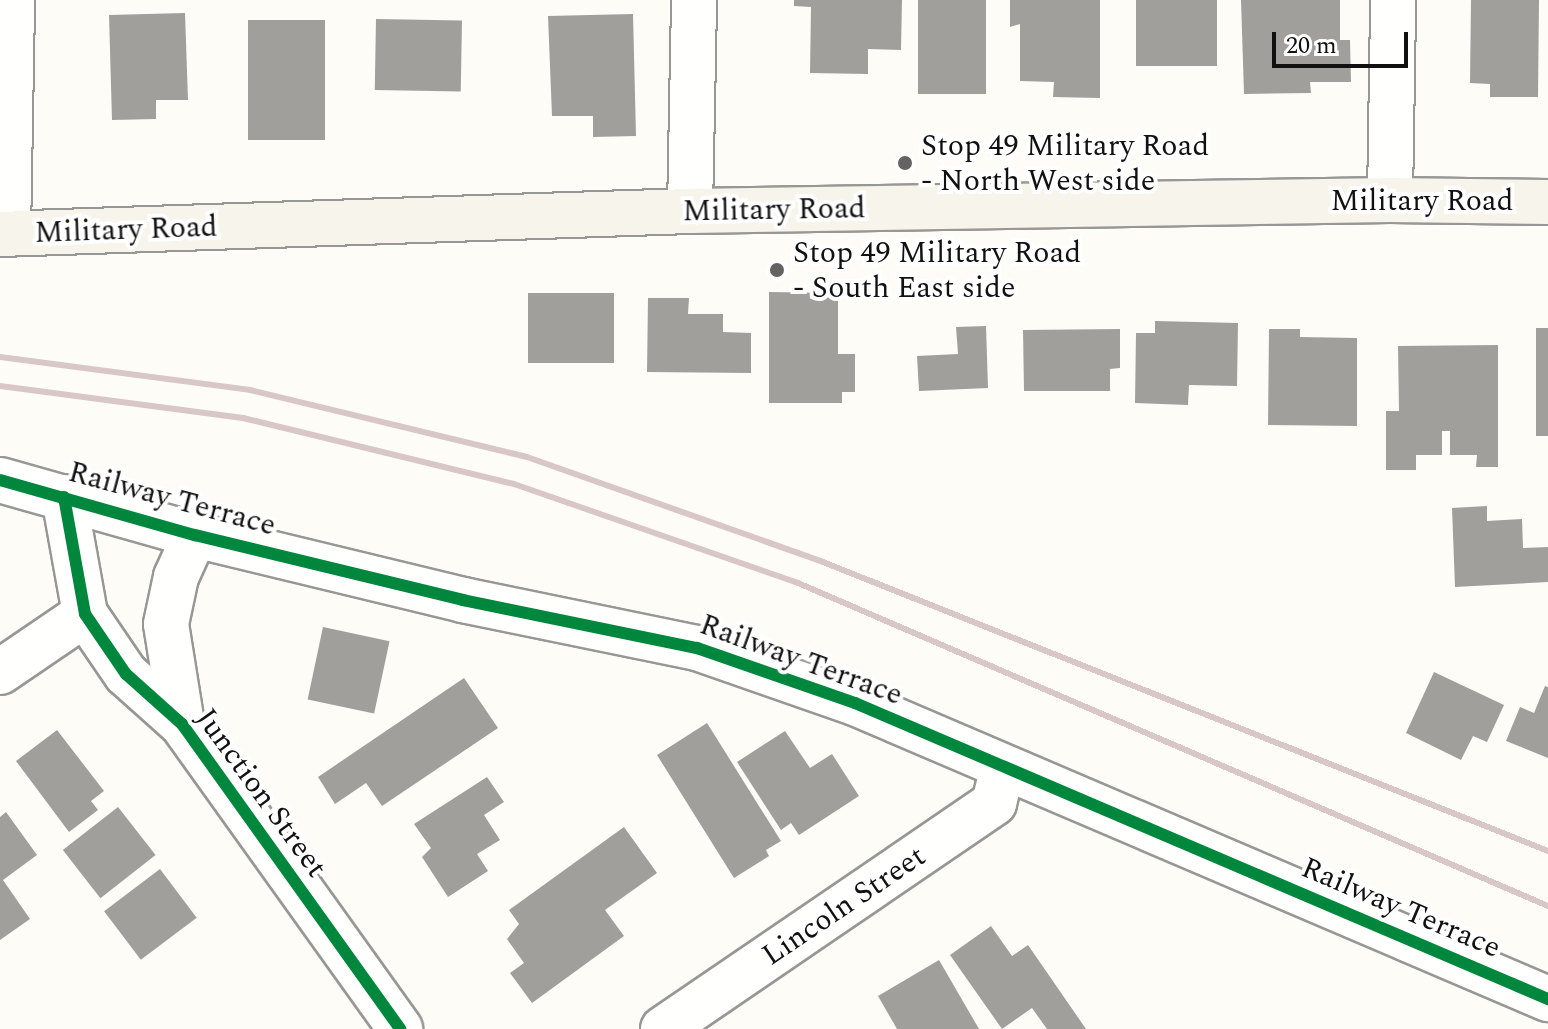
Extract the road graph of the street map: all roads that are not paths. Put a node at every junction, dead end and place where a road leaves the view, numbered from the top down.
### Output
1 (12, 0) edge
2 (694, 0) edge
3 (1393, 0) edge
4 (1390, 200) junction
5 (1548, 202) edge
6 (690, 211) junction
7 (4, 234) edge
8 (0, 480) edge
9 (64, 497) junction
10 (195, 535) junction
11 (85, 614) junction
12 (0, 672) edge
13 (182, 724) junction
14 (1003, 767) junction
15 (1548, 999) edge
16 (400, 1029) edge
17 (663, 1029) edge

1 - 7 street
2 - 6 street
3 - 4 street
4 - 5 main road, Military Road
4 - 6 main road, Military Road
6 - 7 main road, Military Road
8 - 9 street, Railway Terrace
9 - 10 street, Railway Terrace
9 - 11 street, Junction Street
10 - 13 street, Junction Street
10 - 14 street, Railway Terrace
11 - 12 street
11 - 13 street, Junction Street
13 - 16 street, Junction Street
14 - 15 street, Railway Terrace
14 - 17 street, Lincoln Street

